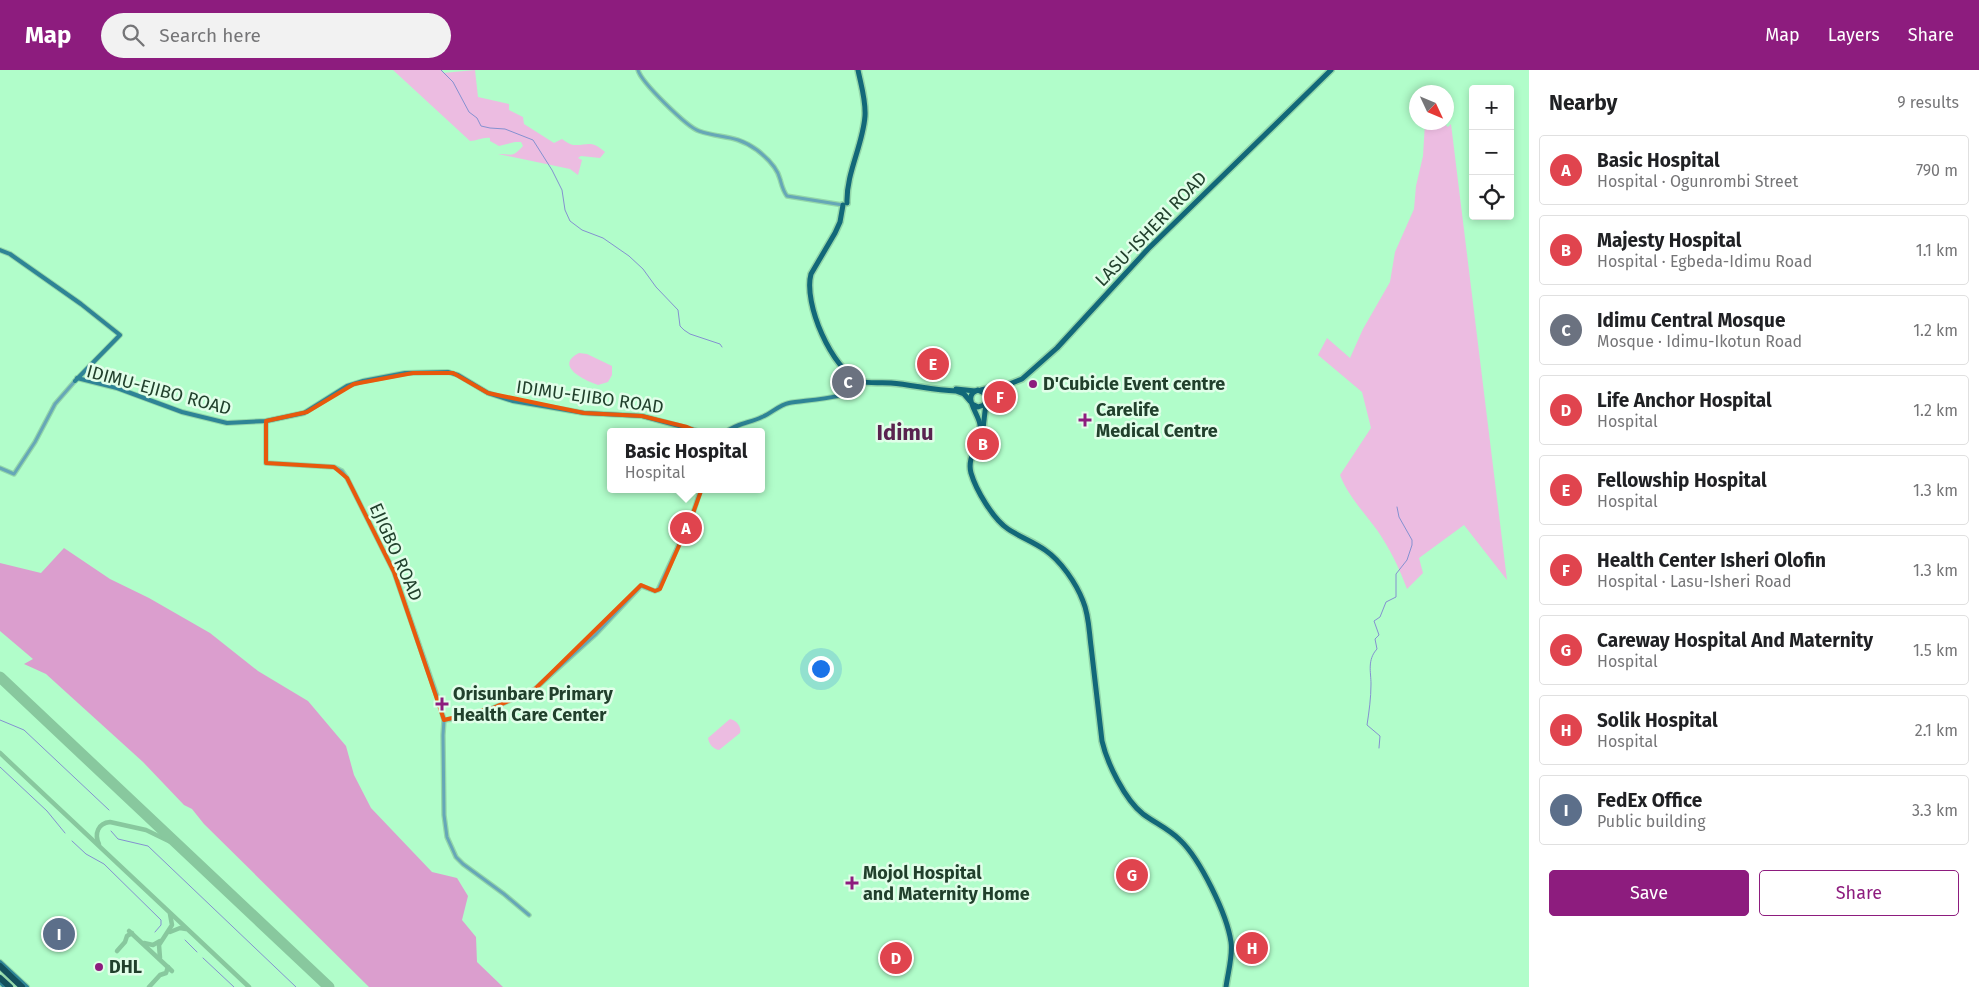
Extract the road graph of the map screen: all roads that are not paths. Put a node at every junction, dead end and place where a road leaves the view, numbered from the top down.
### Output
1 (638, 70) edge
2 (856, 70) edge
3 (1327, 70) edge
4 (1331, 70) edge
5 (1296, 103) junction
6 (843, 204) junction
7 (0, 250) edge
8 (1068, 334) junction
9 (76, 379) junction
10 (859, 380) junction
11 (868, 382) junction
12 (978, 390) junction
13 (987, 401) junction
14 (971, 403) junction
15 (266, 422) junction
16 (680, 428) edge
17 (686, 428) edge
18 (733, 428) edge
19 (735, 428) edge
20 (0, 468) edge
21 (979, 487) junction
22 (700, 493) edge
23 (444, 720) junction
24 (528, 915) dead end
25 (0, 962) edge
26 (0, 966) edge
27 (0, 978) edge
28 (0, 982) edge
29 (5, 987) edge
30 (10, 987) edge
31 (22, 987) edge
32 (27, 987) edge
33 (1227, 987) edge

1 - 6 street
2 - 6 main road
2 - 6 main road
3 - 5 main road, LASU-ISHERI ROAD
4 - 5 main road, LASU-ISHERI ROAD
5 - 8 main road, LASU-ISHERI ROAD
6 - 10 main road
6 - 12 main road
7 - 9 main road, IDIMU-EJIBO ROAD
8 - 12 main road, LASU-ISHERI ROAD
8 - 13 main road, LASU-ISHERI ROAD
9 - 15 main road, IDIMU-EJIBO ROAD
9 - 20 street
10 - 11 main road
10 - 18 main road
11 - 14 main road
11 - 19 main road
12 - 13 main road
12 - 14 main road
13 - 14 main road
13 - 21 main road
14 - 21 main road
15 - 16 main road, IDIMU-EJIBO ROAD
15 - 17 main road, IDIMU-EJIBO ROAD
15 - 23 street, EJIGBO ROAD
21 - 33 main road
22 - 23 street
23 - 24 street
25 - 32 main road
26 - 31 highway
27 - 30 highway
28 - 29 main road

